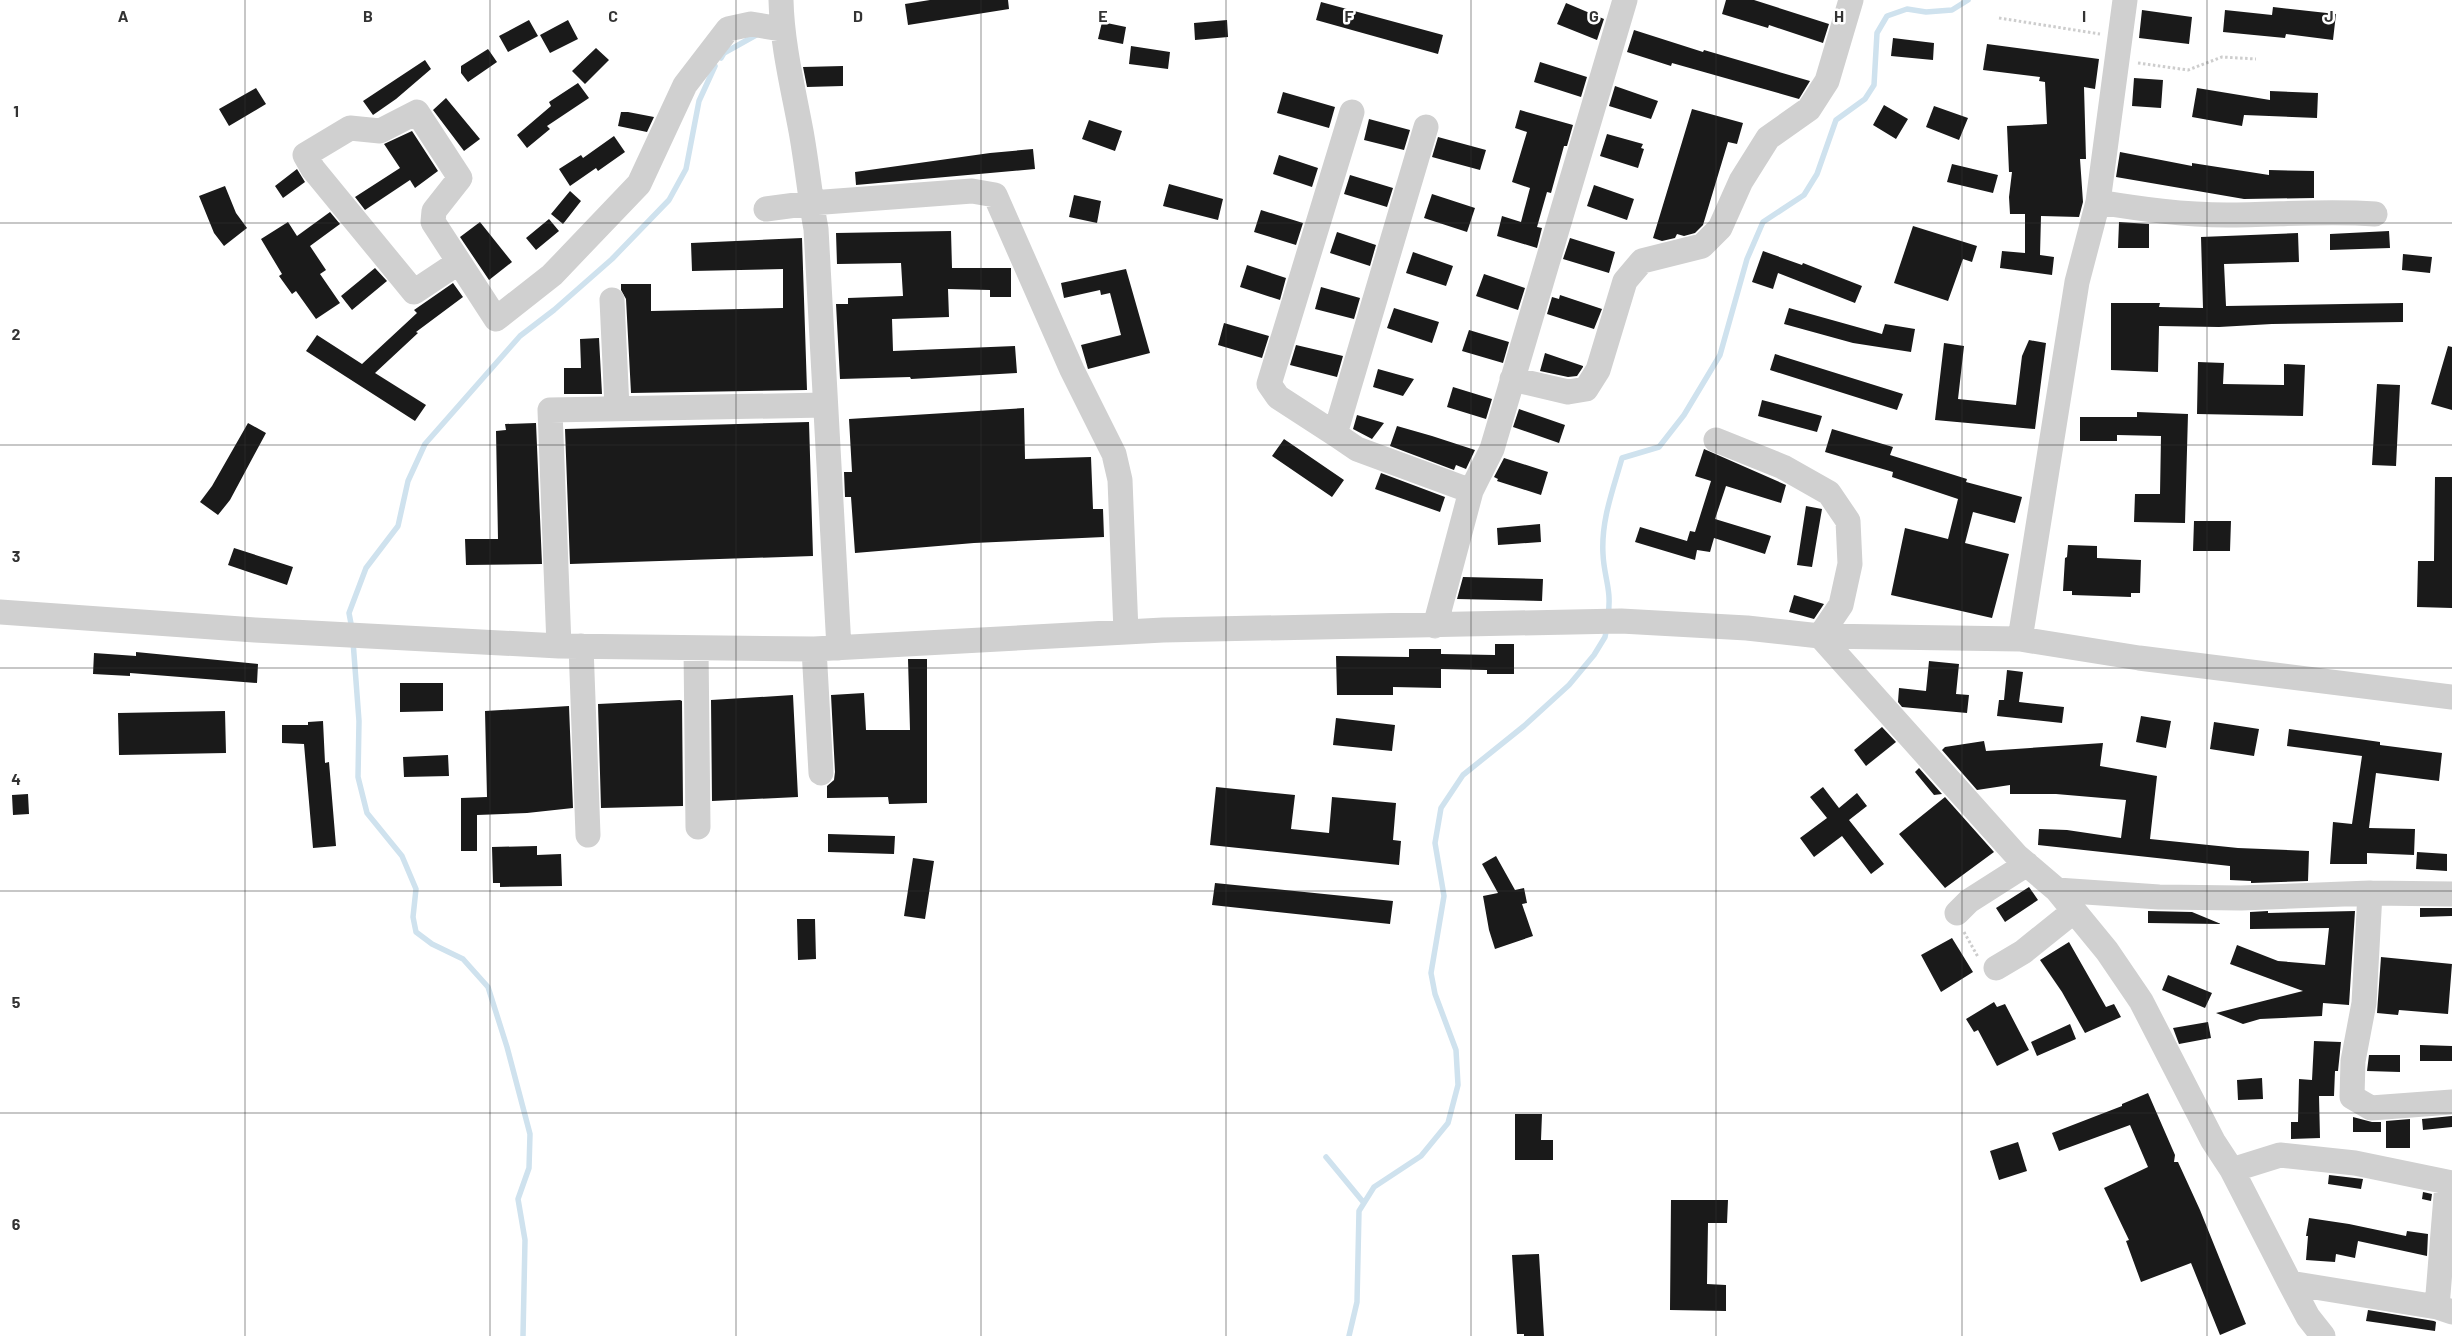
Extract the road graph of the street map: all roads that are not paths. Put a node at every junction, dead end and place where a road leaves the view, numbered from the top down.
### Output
1 (781, 0) edge
2 (1625, 0) edge
3 (1851, 0) edge
4 (2126, 0) edge
5 (781, 29) junction
6 (1352, 112) dead end
7 (1426, 127) dead end
8 (811, 202) junction
9 (2098, 202) junction
10 (766, 209) dead end
11 (2375, 214) dead end
12 (459, 262) junction
13 (612, 300) dead end
14 (1512, 379) junction
15 (825, 405) junction
16 (617, 408) junction
17 (1335, 434) junction
18 (1716, 440) dead end
19 (1471, 491) junction
20 (0, 612) edge
21 (1435, 626) junction
22 (1143, 631) junction
23 (1820, 636) junction
24 (2020, 639) junction
25 (570, 646) junction
26 (696, 648) junction
27 (839, 648) junction
28 (814, 649) junction
29 (2452, 697) edge
30 (821, 773) dead end
31 (698, 827) dead end
32 (588, 835) dead end
33 (2027, 864) junction
34 (2057, 890) junction
35 (2370, 893) junction
36 (2452, 894) edge
37 (2074, 910) junction
38 (1956, 913) road end
39 (1996, 968) road end
40 (2452, 1102) edge
41 (2232, 1170) junction
42 (2452, 1183) edge
43 (2452, 1190) edge
44 (2290, 1283) junction
45 (2445, 1310) edge
46 (2323, 1336) edge

1 - 5 street
2 - 14 street
3 - 14 street
4 - 9 street
5 - 8 street
5 - 12 street
6 - 17 street
7 - 17 street
8 - 10 street
8 - 15 street
8 - 22 street
9 - 11 street
9 - 24 street
12 - 12 street
13 - 16 street
14 - 19 street
15 - 16 street
15 - 27 street
16 - 25 street
17 - 19 street
18 - 23 street
19 - 21 street
20 - 25 street
21 - 22 street
21 - 23 street
22 - 27 street
23 - 24 street
23 - 33 street
24 - 29 street
25 - 26 street
25 - 32 street
26 - 28 street
26 - 31 street
27 - 28 street
28 - 30 street
33 - 34 street
33 - 38 street
34 - 35 street
34 - 37 street
35 - 36 street
35 - 40 street
37 - 39 street
37 - 41 street
41 - 42 street
41 - 44 street
43 - 45 street
44 - 45 street
44 - 46 street

